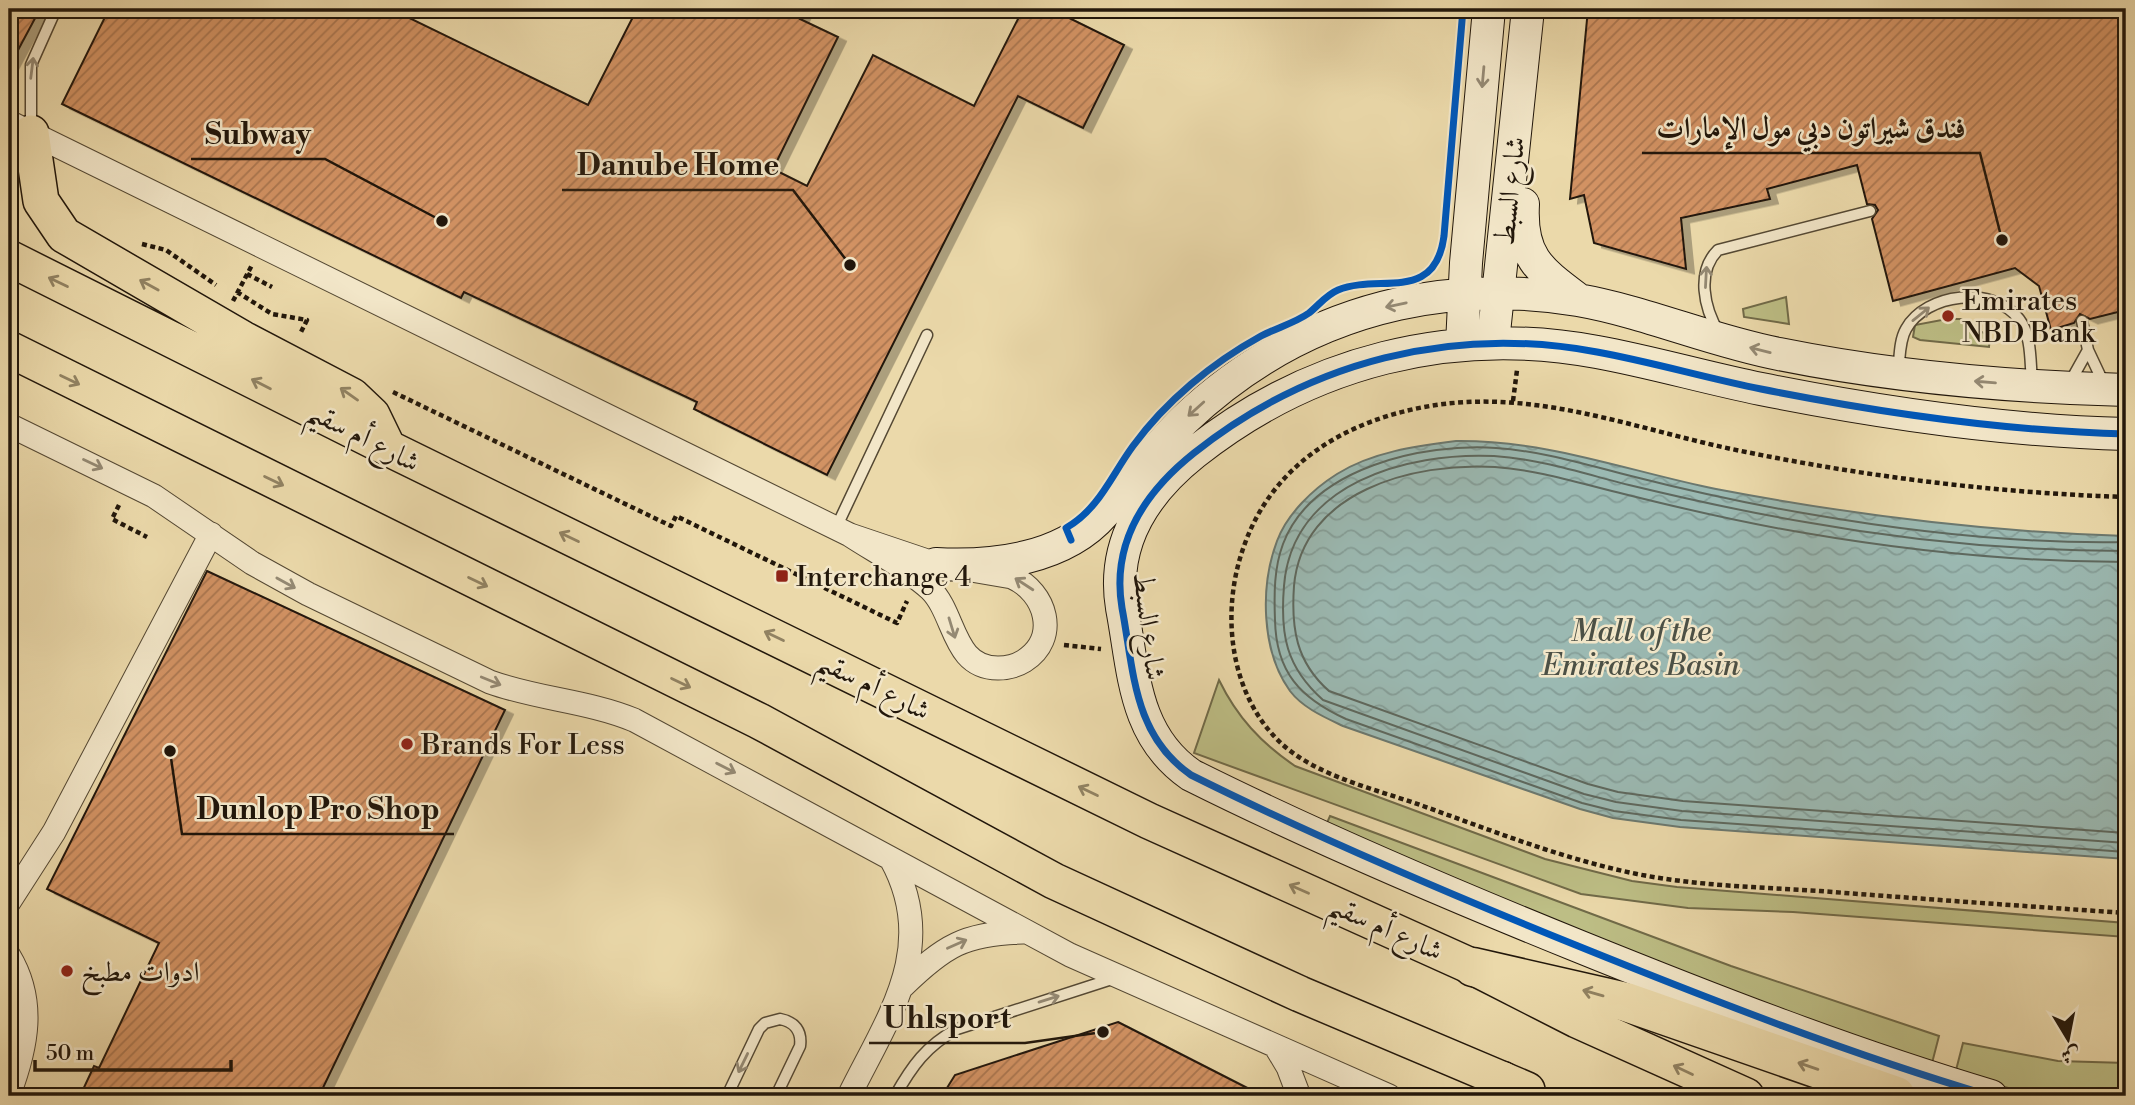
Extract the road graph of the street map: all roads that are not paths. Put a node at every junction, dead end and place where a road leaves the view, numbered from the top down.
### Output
1 (55, 9) edge
2 (1489, 9) edge
3 (1528, 9) edge
4 (20, 128) edge
5 (1514, 132) junction
6 (1870, 211) dead end
7 (9, 258) edge
8 (1499, 294) junction
9 (1463, 295) junction
10 (1580, 300) junction
11 (2082, 321) dead end
12 (927, 335) dead end
13 (1724, 341) junction
14 (1462, 344) junction
15 (9, 349) edge
16 (2088, 350) junction
17 (1500, 354) junction
18 (1898, 374) junction
19 (2032, 386) junction
20 (2066, 388) junction
21 (2116, 389) edge
22 (9, 425) edge
23 (2126, 434) edge
24 (388, 448) junction
25 (843, 532) junction
26 (211, 534) junction
27 (936, 564) junction
28 (891, 859) junction
29 (9, 902) edge
30 (1025, 932) junction
31 (9, 956) edge
32 (1473, 967) junction
33 (1116, 978) junction
34 (903, 986) junction
35 (1276, 1047) junction
36 (1513, 1088) edge
37 (9, 1094) edge
38 (727, 1096) edge
39 (776, 1096) edge
40 (849, 1096) edge
41 (895, 1096) edge
42 (1299, 1096) edge
43 (1389, 1096) edge
44 (1543, 1096) edge
45 (1745, 1096) edge
46 (1896, 1096) edge
47 (1991, 1096) edge

4 -> 1 lane
2 -> 9 street, شارع السبط
3 - 5 street, شارع السبط
24 -> 4 main road
4 - 25 street
5 - 8 street, شارع السبط
5 - 10 street
13 -> 6 lane
24 -> 7 main road, شارع أم سقيم
8 - 9 street
8 - 10 street
8 - 17 street, شارع السبط
9 - 14 street, شارع السبط
9 -> 27 street
10 - 13 street
11 - 16 lane
12 - 25 lane
18 -> 13 street
14 - 17 street, شارع السبط
14 - 47 street, شارع السبط
15 -> 36 main road
16 - 20 lane
16 - 21 lane
17 - 23 street
19 -> 18 street
18 -> 19 lane
19 - 20 street
20 - 21 street
22 -> 26 street
32 -> 24 main road, شارع أم سقيم
25 - 27 street
25 -> 27 street
26 -> 28 street
26 - 29 street
28 - 30 street
28 - 34 street
30 - 33 street
34 -> 30 street
31 - 37 street
45 -> 32 main road, شارع أم سقيم
46 -> 32 highway
33 - 35 street
41 -> 33 lane
34 - 40 street
35 - 42 street
35 - 43 street
36 - 44 main road
39 -> 38 lane

